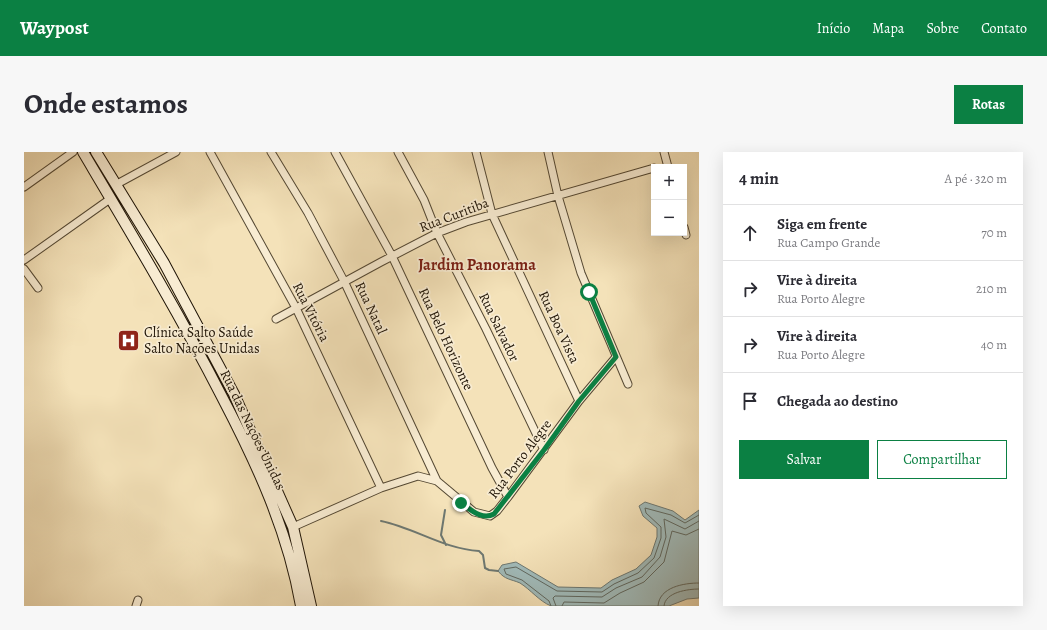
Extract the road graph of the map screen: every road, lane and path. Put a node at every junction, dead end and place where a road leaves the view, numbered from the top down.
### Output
1 (73, 152) edge
2 (83, 152) edge
3 (96, 152) edge
4 (176, 152) edge
5 (210, 152) edge
6 (271, 152) edge
7 (335, 152) edge
8 (398, 152) edge
9 (476, 152) edge
10 (548, 152) edge
11 (664, 152) edge
12 (667, 164) edge
13 (651, 169) edge
14 (117, 184) junction
15 (24, 187) edge
16 (558, 196) junction
17 (110, 198) junction
18 (492, 214) junction
19 (437, 233) junction
20 (392, 256) junction
21 (24, 260) edge
22 (164, 263) junction
23 (152, 268) junction
24 (24, 269) edge
25 (344, 281) junction
26 (38, 288) dead end
27 (296, 308) junction
28 (276, 319) dead end
29 (616, 357) junction
30 (628, 384) dead end
31 (579, 401) junction
32 (544, 450) junction
33 (256, 464) junction
34 (271, 473) junction
35 (437, 482) junction
36 (380, 488) junction
37 (508, 497) junction
38 (293, 527) junction
39 (301, 606) edge
40 (311, 606) edge

1 - 15 street
2 - 17 main road, Rua das Nações Unidas
3 - 14 main road, Rua das Nações Unidas
4 - 14 street
5 - 27 street, Rua Vitória
6 - 25 street, Rua Natal
7 - 20 street, Rua Belo Horizonte
8 - 19 street, Rua Salvador
9 - 18 street, Rua Boa Vista
10 - 16 street
11 - 12 street
13 - 16 street, Rua Curitiba
14 - 22 main road, Rua das Nações Unidas
16 - 18 street, Rua Curitiba
16 - 29 street
17 - 21 street
17 - 23 main road, Rua das Nações Unidas
18 - 19 street, Rua Curitiba
18 - 31 street, Rua Boa Vista
19 - 20 street, Rua Curitiba
19 - 32 street, Rua Salvador
20 - 25 street, Rua Curitiba
20 - 37 street, Rua Belo Horizonte
22 - 23 main road
22 - 34 main road, Rua das Nações Unidas
23 - 33 main road, Rua das Nações Unidas
24 - 26 street
25 - 27 street, Rua Curitiba
25 - 35 street, Rua Natal
27 - 28 street, Rua Curitiba
27 - 36 street, Rua Vitória
29 - 30 street
29 - 31 street, Rua Porto Alegre
31 - 32 street, Rua Porto Alegre
32 - 37 street, Rua Porto Alegre
33 - 34 main road
33 - 39 main road, Rua das Nações Unidas
34 - 38 main road, Rua das Nações Unidas
35 - 36 street, Rua Porto Alegre
35 - 37 street, Rua Porto Alegre
36 - 38 street, Rua Porto Alegre
38 - 40 main road, Rua das Nações Unidas

